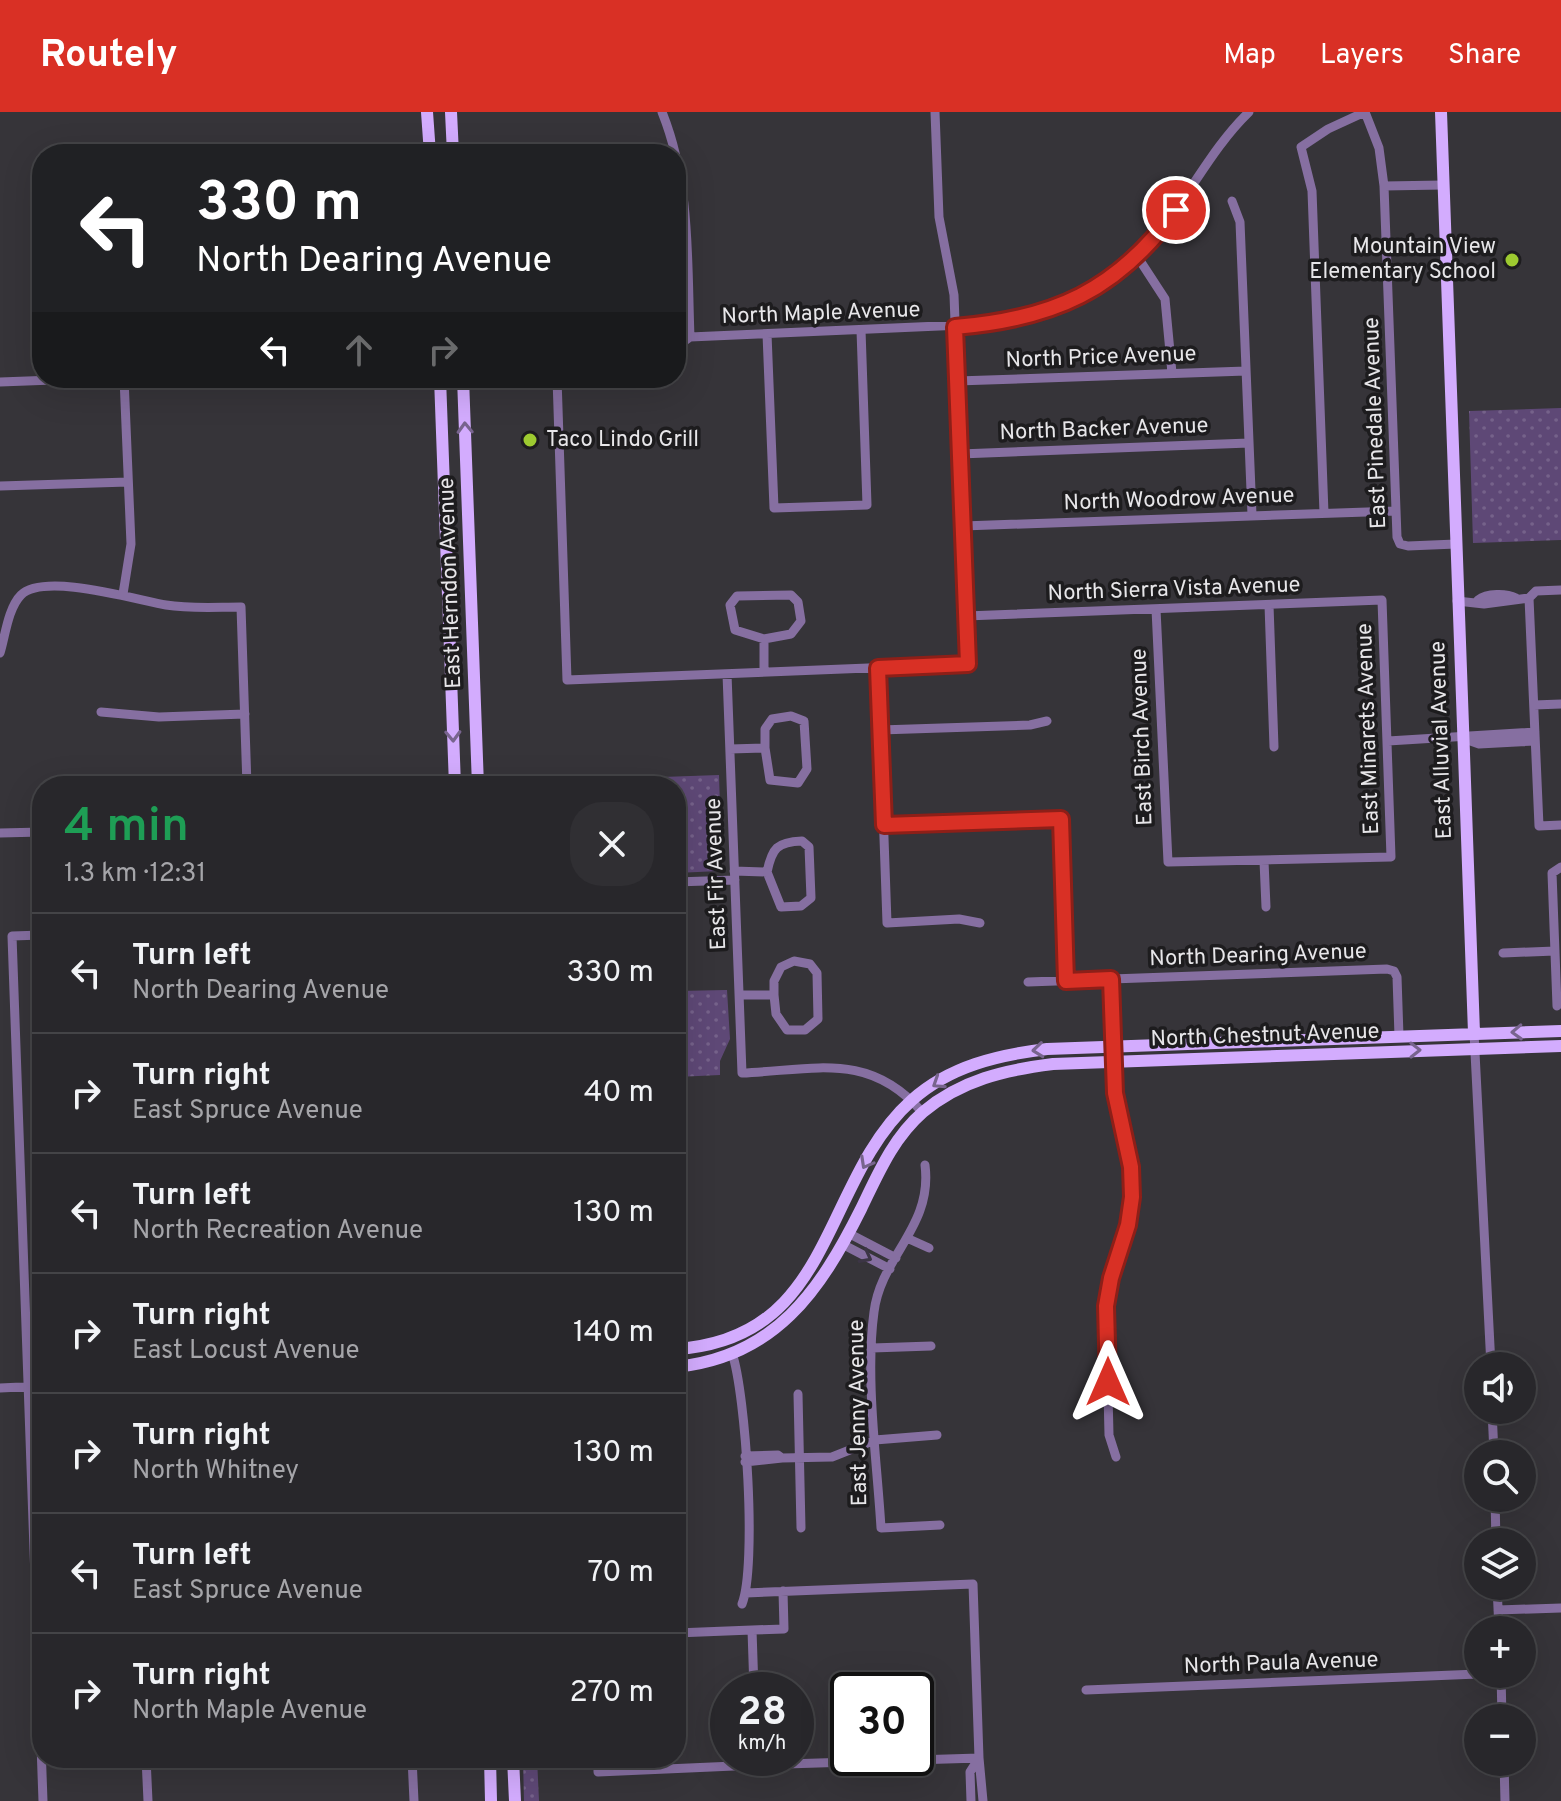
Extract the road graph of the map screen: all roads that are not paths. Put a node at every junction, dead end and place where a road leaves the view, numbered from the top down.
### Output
1 (427, 112) edge
2 (451, 112) edge
3 (662, 112) edge
4 (935, 112) edge
5 (1249, 112) edge
6 (1365, 112) edge
7 (1441, 112) edge
8 (429, 144) edge
9 (453, 144) edge
10 (675, 144) edge
11 (1443, 185) junction
12 (1384, 186) junction
13 (1232, 201) dead end
14 (686, 235) edge
15 (1137, 256) junction
16 (955, 327) junction
17 (861, 330) junction
18 (767, 334) junction
19 (686, 335) edge
20 (690, 337) junction
21 (686, 340) edge
22 (1246, 371) junction
23 (1172, 373) junction
24 (32, 381) edge
25 (957, 381) junction
26 (0, 382) edge
27 (124, 388) edge
28 (440, 388) edge
29 (463, 388) edge
30 (557, 388) edge
31 (1249, 443) junction
32 (960, 454) junction
33 (128, 482) junction
34 (0, 486) edge
35 (1396, 511) junction
36 (1324, 513) junction
37 (1252, 515) junction
38 (963, 526) junction
39 (1456, 544) junction
40 (1561, 590) edge
41 (123, 594) junction
42 (1529, 598) junction
43 (1382, 600) joint
44 (1457, 601) junction
45 (1269, 605) junction
46 (1156, 609) junction
47 (966, 616) junction
48 (764, 639) junction
49 (0, 653) edge
50 (878, 668) junction
51 (764, 672) junction
52 (727, 674) junction
53 (1561, 704) edge
54 (1534, 705) junction
55 (101, 712) dead end
56 (245, 714) junction
57 (1047, 721) dead end
58 (880, 730) junction
59 (1535, 737) junction
60 (1462, 738) junction
61 (1388, 741) junction
62 (1274, 747) dead end
63 (765, 748) junction
64 (730, 749) junction
65 (247, 776) edge
66 (455, 776) edge
67 (478, 776) edge
68 (884, 825) junction
69 (1561, 825) edge
70 (32, 832) edge
71 (0, 833) edge
72 (1264, 861) junction
73 (1561, 867) edge
74 (767, 872) junction
75 (735, 875) junction
76 (686, 881) edge
77 (1266, 907) dead end
78 (980, 923) dead end
79 (32, 935) edge
80 (1555, 951) junction
81 (1503, 953) dead end
82 (1558, 968) edge
83 (1111, 979) junction
84 (1066, 981) junction
85 (1028, 982) dead end
86 (739, 995) junction
87 (774, 995) junction
88 (1557, 1006) dead end
89 (1561, 1031) edge
90 (1474, 1033) junction
91 (1399, 1036) junction
92 (1561, 1046) edge
93 (1113, 1047) junction
94 (1474, 1049) junction
95 (1113, 1062) junction
96 (912, 1101) junction
97 (922, 1112) junction
98 (925, 1165) dead end
99 (845, 1238) junction
100 (909, 1239) junction
101 (929, 1248) dead end
102 (821, 1251) junction
103 (896, 1258) junction
104 (890, 1269) junction
105 (731, 1337) junction
106 (931, 1346) dead end
107 (686, 1347) edge
108 (872, 1348) junction
109 (1490, 1352) edge
110 (732, 1353) junction
111 (686, 1358) edge
112 (686, 1364) edge
113 (28, 1387) junction
114 (32, 1387) edge
115 (0, 1388) edge
116 (798, 1394) dead end
117 (937, 1435) dead end
118 (875, 1440) junction
119 (1116, 1457) dead end
120 (799, 1458) junction
121 (745, 1459) junction
122 (32, 1497) edge
123 (940, 1525) dead end
124 (801, 1528) dead end
125 (783, 1591) junction
126 (746, 1593) junction
127 (1498, 1600) edge
128 (742, 1604) dead end
129 (1561, 1608) edge
130 (1498, 1610) junction
131 (1498, 1616) edge
132 (752, 1630) junction
133 (686, 1633) edge
134 (753, 1672) edge
135 (1464, 1675) edge
136 (1086, 1690) dead end
137 (979, 1758) junction
138 (814, 1761) edge
139 (710, 1765) edge
140 (686, 1766) edge
141 (42, 1768) edge
142 (146, 1768) edge
143 (412, 1768) edge
144 (490, 1768) edge
145 (513, 1768) edge
146 (598, 1768) edge
147 (662, 1768) edge
148 (1504, 1776) edge
149 (43, 1801) edge
150 (148, 1801) edge
151 (414, 1801) edge
152 (491, 1801) edge
153 (515, 1801) edge
154 (971, 1801) edge
155 (983, 1801) edge
156 (1505, 1801) edge

1 - 8 main road
2 - 9 main road
3 - 10 street
4 - 16 street
5 - 15 street, North Maple Avenue
6 - 12 street, East Pinedale Avenue
6 - 36 street
7 - 11 main road, East Alluvial Avenue
11 - 12 street
11 - 39 main road, East Alluvial Avenue
12 - 35 street, East Pinedale Avenue
13 - 22 street
14 - 20 street
15 - 16 street, North Maple Avenue
15 - 23 street
16 - 17 street, North Maple Avenue
16 - 25 street
17 - 18 street, North Maple Avenue
17 - 18 street
18 - 20 street, North Maple Avenue
19 - 20 street, North Maple Avenue
20 - 21 street, North Maple Avenue
22 - 23 street, North Price Avenue
22 - 31 street
23 - 25 street, North Price Avenue
24 - 26 street
25 - 32 street
27 - 33 street
28 -> 66 main road, East Herndon Avenue
67 -> 29 main road, East Herndon Avenue
30 - 52 street
31 - 32 street, North Backer Avenue
31 - 37 street
32 - 38 street
33 - 34 street
33 - 41 street
35 - 36 street, North Woodrow Avenue
35 - 39 street, East Pinedale Avenue
36 - 37 street, North Woodrow Avenue
37 - 38 street, North Woodrow Avenue
38 - 47 street
39 - 44 main road, East Alluvial Avenue
40 - 42 street
41 - 49 street
41 - 56 street
42 - 44 street
42 - 54 street
43 - 45 street, North Sierra Vista Avenue
43 - 61 street, East Minarets Avenue
44 - 60 main road, East Alluvial Avenue
45 - 46 street, North Sierra Vista Avenue
45 - 62 street
46 - 47 street, North Sierra Vista Avenue
46 - 72 street, East Birch Avenue
47 - 50 street
48 - 48 street
48 - 51 street
50 - 51 street
50 - 58 street
51 - 52 street
52 - 64 street, East Fir Avenue
53 - 54 street
54 - 59 street
55 - 56 street
56 - 65 street
57 - 58 street
58 - 68 street
59 - 60 street
59 - 69 street
60 - 61 street
60 - 90 main road, East Alluvial Avenue
61 - 72 street, East Minarets Avenue
63 - 63 street
63 - 64 street
64 - 75 street, East Fir Avenue
68 - 78 street
68 - 84 street
70 - 71 street
72 - 77 street
73 - 80 street
74 - 74 street
74 - 75 street
75 - 76 street
75 - 86 street, East Fir Avenue
79 - 113 street
80 - 81 street
80 - 82 street
82 - 88 street
83 - 84 street, North Dearing Avenue
83 - 91 street, North Dearing Avenue
83 - 93 street
84 - 85 street, North Dearing Avenue
86 - 87 street
86 - 96 street, East Fir Avenue
87 - 87 street
89 -> 90 main road, North Chestnut Avenue
90 - 91 main road, North Chestnut Avenue
90 - 94 street, East Alluvial Avenue
91 - 93 main road, North Chestnut Avenue
92 - 94 main road, North Chestnut Avenue
93 - 95 street
93 -> 96 main road, North Chestnut Avenue
95 -> 94 main road, North Chestnut Avenue
94 - 109 street, East Alluvial Avenue
95 - 97 main road, North Chestnut Avenue
95 - 119 street
96 - 97 street
96 -> 102 main road, North Chestnut Avenue
97 - 99 main road, North Chestnut Avenue
98 - 100 street, East Jenny Avenue
99 - 103 street
99 -> 104 street
99 - 110 main road, North Chestnut Avenue
100 - 101 street
100 - 103 street, East Jenny Avenue
102 - 105 main road, North Chestnut Avenue
102 - 110 main road
103 - 104 street, East Jenny Avenue
104 - 108 street, East Jenny Avenue
105 - 107 main road, North Chestnut Avenue
105 - 111 main road
106 - 108 street
108 - 118 street, East Jenny Avenue
110 - 112 main road, North Chestnut Avenue
110 - 121 street
113 - 114 street
113 - 115 street
113 - 122 street
116 - 120 street
117 - 118 street
118 - 120 street
118 - 123 street, East Jenny Avenue
120 - 121 street
120 - 124 street
121 - 126 street
125 - 126 street
125 - 132 street
125 - 137 street
126 - 128 street
127 - 130 street
129 - 130 street
130 - 131 street
132 - 133 street
132 - 134 street
135 - 136 street, North Paula Avenue
137 - 138 street
137 - 154 street
137 - 155 street
139 - 140 street
141 - 149 street
142 - 150 street
143 - 151 street
144 - 152 main road
145 - 153 main road
146 - 147 street
148 - 156 street

